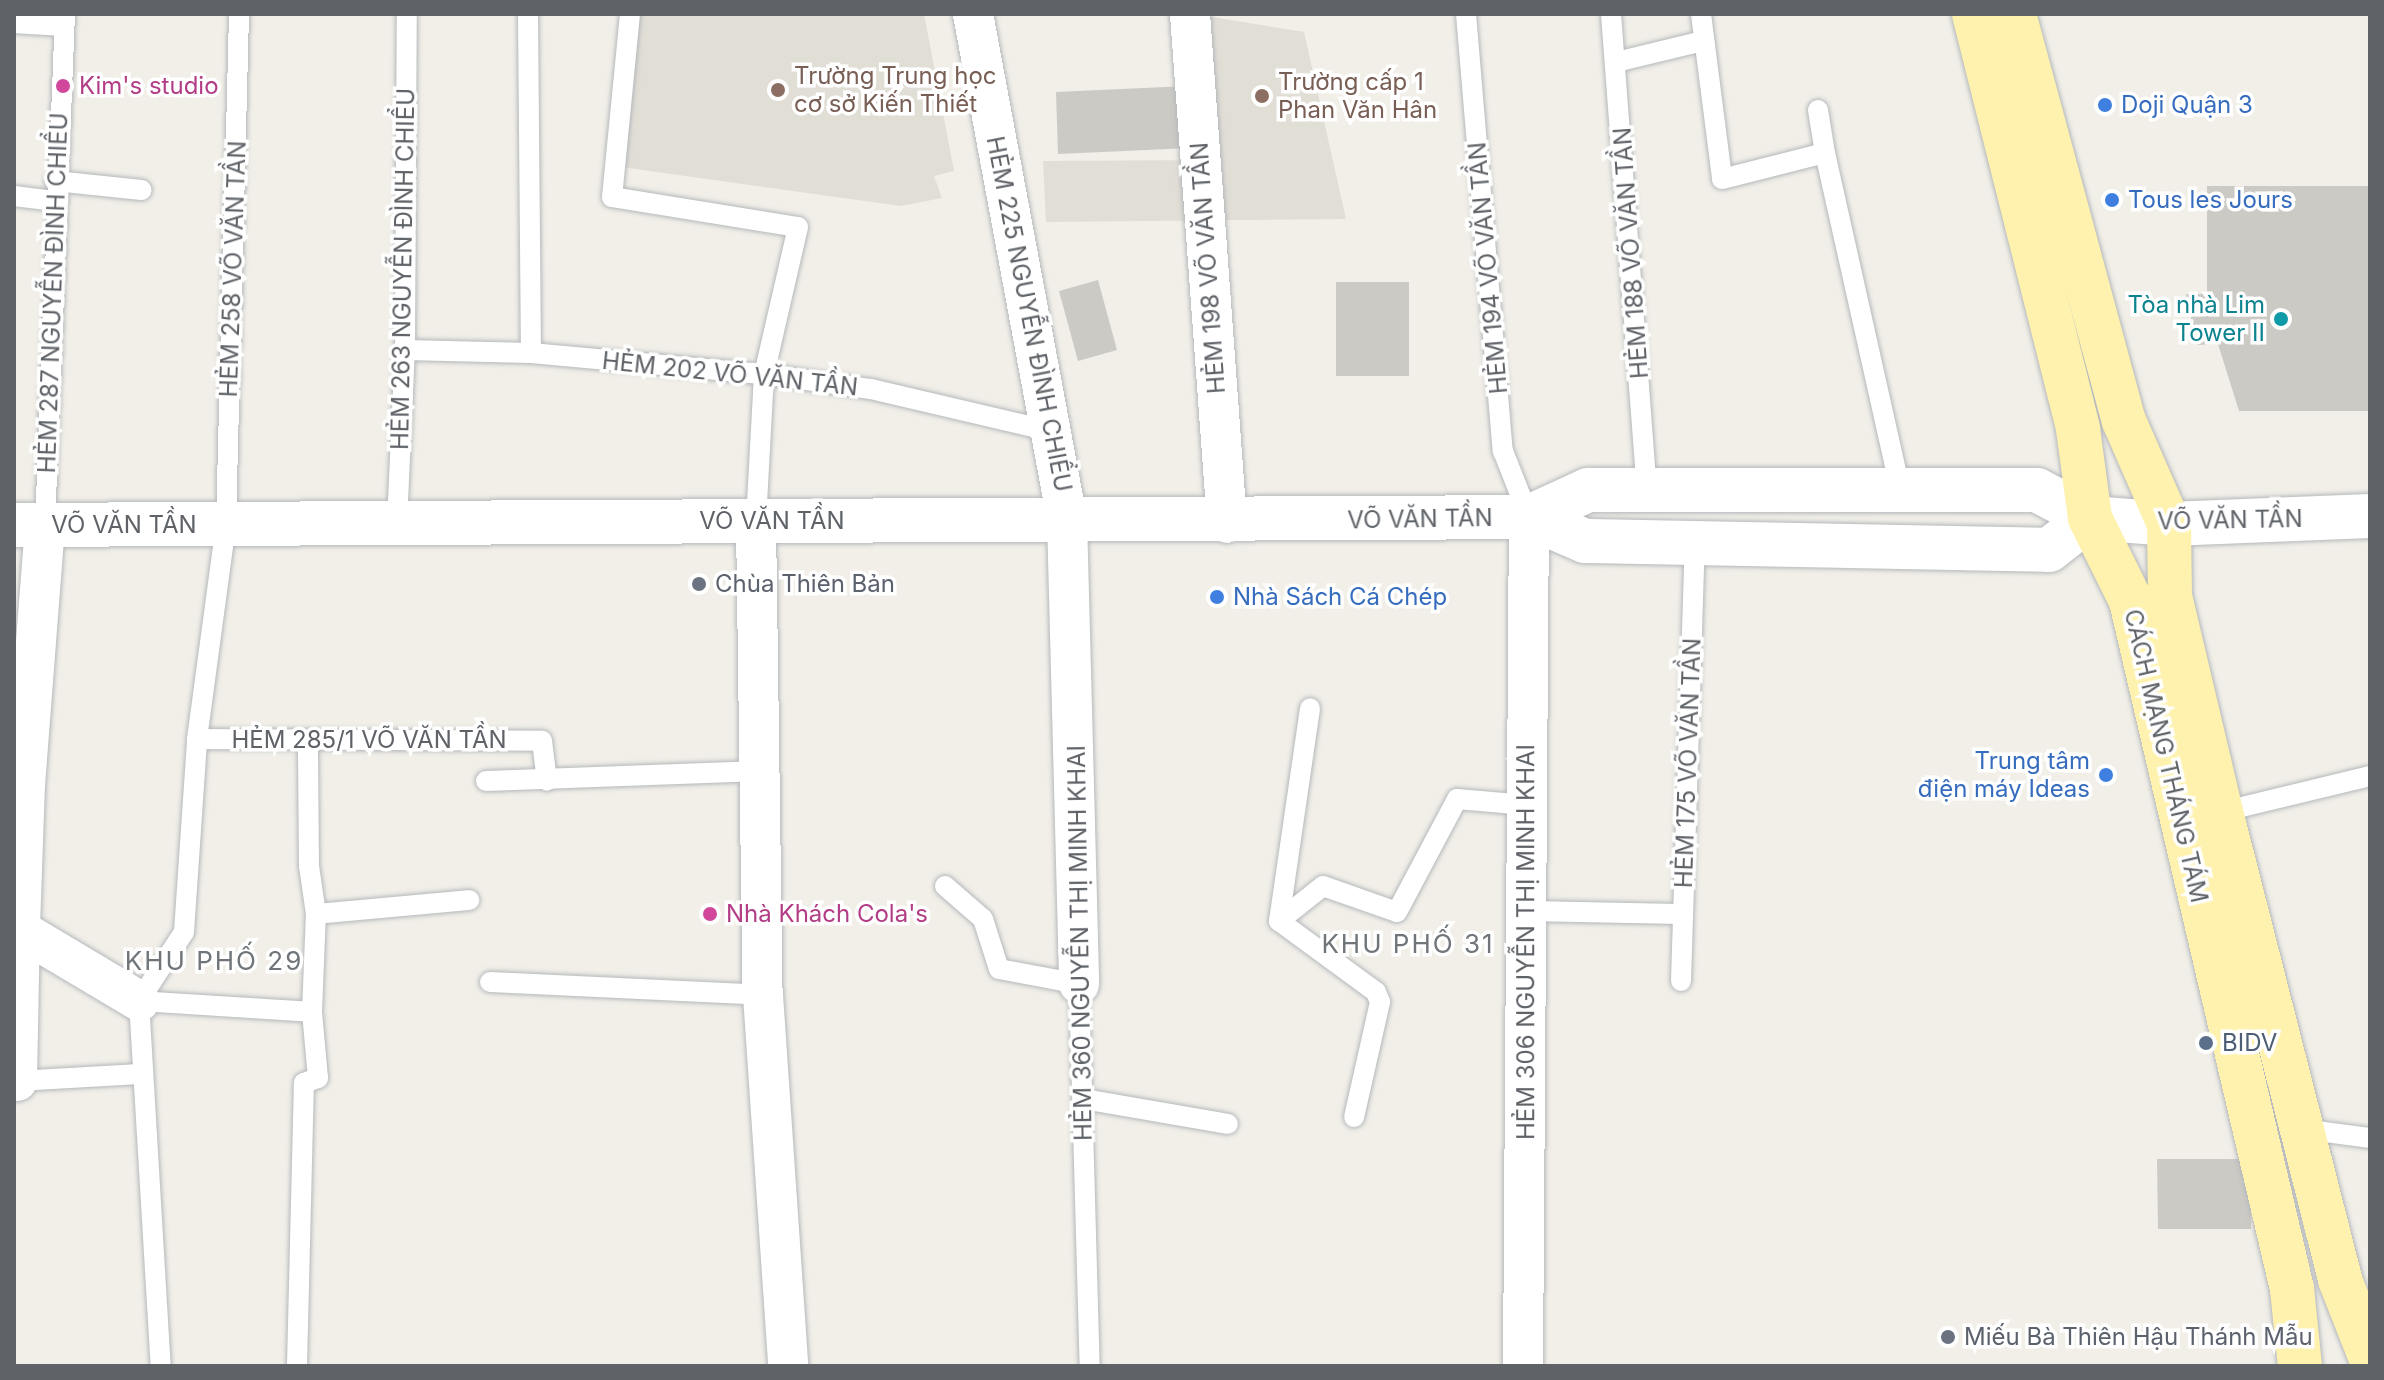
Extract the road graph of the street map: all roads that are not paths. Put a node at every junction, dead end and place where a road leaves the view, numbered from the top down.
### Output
1 (239, 14) edge
2 (407, 14) edge
3 (528, 14) edge
4 (630, 14) edge
5 (973, 14) edge
6 (1190, 14) edge
7 (1466, 14) edge
8 (1611, 14) edge
9 (1701, 14) edge
10 (1974, 14) edge
11 (2014, 14) edge
12 (64, 20) edge
13 (14, 23) edge
14 (1703, 41) junction
15 (1616, 62) junction
16 (1818, 110) dead end
17 (1825, 153) junction
18 (142, 190) dead end
19 (54, 191) junction
20 (14, 196) edge
21 (405, 350) junction
22 (531, 353) junction
23 (764, 374) junction
24 (1050, 431) junction
25 (1647, 492) junction
26 (1901, 492) junction
27 (2370, 516) edge
28 (1529, 517) junction
29 (2090, 518) junction
30 (1067, 519) junction
31 (756, 521) junction
32 (397, 523) junction
33 (1227, 523) junction
34 (226, 524) junction
35 (2169, 524) junction
36 (30, 525) edge
37 (1695, 544) junction
38 (1310, 708) dead end
39 (197, 739) junction
40 (308, 740) junction
41 (761, 771) junction
42 (2370, 776) edge
43 (486, 781) dead end
44 (547, 781) junction
45 (20, 784) edge
46 (1527, 805) junction
47 (2221, 812) junction
48 (17, 880) edge
49 (945, 886) dead end
50 (469, 900) dead end
51 (1526, 911) junction
52 (316, 914) junction
53 (1683, 914) junction
54 (1279, 921) junction
55 (20, 930) junction
56 (1681, 981) dead end
57 (490, 982) dead end
58 (1079, 984) junction
59 (763, 995) junction
60 (139, 1001) junction
61 (312, 1012) junction
62 (140, 1074) junction
63 (17, 1081) joint
64 (1084, 1099) junction
65 (1354, 1117) dead end
66 (1228, 1124) dead end
67 (2302, 1129) junction
68 (2370, 1138) edge
69 (2370, 1356) edge
70 (161, 1366) edge
71 (297, 1366) edge
72 (788, 1366) edge
73 (1090, 1366) edge
74 (1523, 1366) edge
75 (2300, 1366) edge

1 - 34 lane, HẺM 258 VÕ VĂN TẦN
2 - 21 lane, HẺM 263 NGUYỄN ÐÌNH CHIỂU
3 - 22 lane
4 - 23 lane
5 - 24 street, HẺM 225 NGUYỄN ÐÌNH CHIỂU
6 - 33 street, HẺM 198 VÕ VĂN TẦN
7 - 28 lane, HẺM 194 VÕ VĂN TẦN
8 - 15 lane, HẺM 188 VÕ VĂN TẦN
9 - 14 lane
10 - 29 main road, CÁCH MẠNG THÁNG TÁM
11 - 35 main road, CÁCH MẠNG THÁNG TÁM
12 - 13 lane
12 - 19 lane, HẺM 287 NGUYỄN ÐÌNH CHIỂU
14 - 15 lane
14 - 17 lane
15 - 25 lane, HẺM 188 VÕ VĂN TẦN
16 - 17 lane
17 - 26 lane
18 - 19 lane
19 - 20 lane
19 - 36 lane, HẺM 287 NGUYỄN ÐÌNH CHIỂU
21 - 22 lane, HẺM 202 VÕ VĂN TẦN
21 - 32 lane, HẺM 263 NGUYỄN ÐÌNH CHIỂU
22 - 23 lane, HẺM 202 VÕ VĂN TẦN
23 - 24 lane, HẺM 202 VÕ VĂN TẦN
23 - 31 lane
24 - 30 street, HẺM 225 NGUYỄN ÐÌNH CHIỂU
25 - 26 street, VÕ VĂN TẦN
25 - 28 street, VÕ VĂN TẦN
26 - 29 street, VÕ VĂN TẦN
27 - 35 street, VÕ VĂN TẦN
28 - 33 street, VÕ VĂN TẦN
28 - 37 street, VÕ VĂN TẦN
28 - 46 street, HẺM 306 NGUYỄN THỊ MINH KHAI
29 - 35 street, VÕ VĂN TẦN
29 - 37 street, VÕ VĂN TẦN
29 - 75 main road, CÁCH MẠNG THÁNG TÁM
30 - 31 street, VÕ VĂN TẦN
30 - 33 street, VÕ VĂN TẦN
30 - 58 street, HẺM 360 NGUYỄN THỊ MINH KHAI
31 - 32 street, VÕ VĂN TẦN
31 - 41 street
32 - 34 street, VÕ VĂN TẦN
34 - 36 street, VÕ VĂN TẦN
34 - 39 lane, HẺM 258 VÕ VĂN TẦN
35 - 47 main road, CÁCH MẠNG THÁNG TÁM
36 - 45 street
37 - 53 lane, HẺM 175 VÕ VĂN TẦN
38 - 54 lane
39 - 40 lane, HẺM 285/1 VÕ VĂN TẦN
39 - 60 lane, HẺM 258 VÕ VĂN TẦN
40 - 44 lane, HẺM 285/1 VÕ VĂN TẦN
40 - 52 lane
41 - 44 lane
41 - 59 street
42 - 47 lane
43 - 44 lane
45 - 48 street
46 - 51 street, HẺM 306 NGUYỄN THỊ MINH KHAI
46 - 54 lane
47 - 67 main road, CÁCH MẠNG THÁNG TÁM
48 - 55 street
49 - 58 lane
50 - 52 lane
51 - 53 lane
51 - 74 street, HẺM 306 NGUYỄN THỊ MINH KHAI
52 - 61 lane
53 - 56 lane, HẺM 175 VÕ VĂN TẦN
54 - 65 lane
55 - 60 street
55 - 63 street
57 - 59 lane
58 - 64 lane, HẺM 360 NGUYỄN THỊ MINH KHAI
59 - 72 street
60 - 61 lane
60 - 62 lane
61 - 71 lane
62 - 63 lane
62 - 70 lane
64 - 66 lane
64 - 73 lane, HẺM 360 NGUYỄN THỊ MINH KHAI
67 - 68 lane
67 - 69 main road, CÁCH MẠNG THÁNG TÁM

